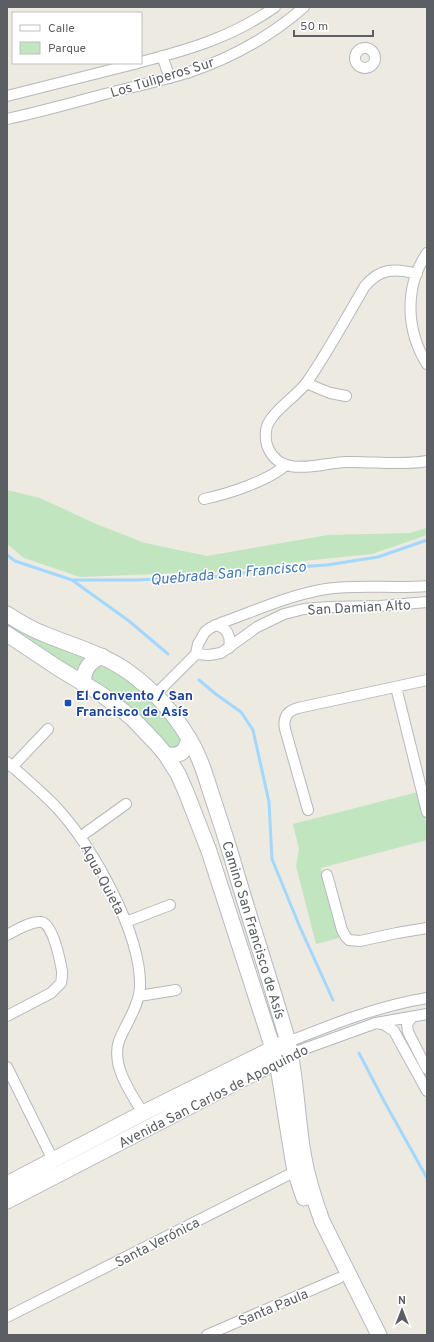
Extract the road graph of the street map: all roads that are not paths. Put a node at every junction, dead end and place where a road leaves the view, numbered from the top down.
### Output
1 (275, 7) edge
2 (304, 7) edge
3 (162, 56) junction
4 (142, 62) edge
5 (134, 64) edge
6 (170, 78) junction
7 (7, 96) edge
8 (7, 119) edge
9 (427, 253) edge
10 (417, 274) junction
11 (427, 364) edge
12 (306, 383) junction
13 (346, 396) dead end
14 (427, 461) edge
15 (286, 465) junction
16 (204, 499) dead end
17 (427, 586) edge
18 (427, 602) edge
19 (7, 614) edge
20 (215, 625) junction
21 (7, 634) edge
22 (229, 648) junction
23 (196, 654) junction
24 (102, 656) junction
25 (427, 680) edge
26 (83, 683) junction
27 (396, 687) junction
28 (155, 695) junction
29 (48, 729) dead end
30 (189, 738) junction
31 (166, 755) junction
32 (10, 764) edge
33 (126, 804) dead end
34 (308, 810) dead end
35 (427, 812) edge
36 (80, 837) junction
37 (234, 866) junction
38 (216, 873) junction
39 (327, 875) dead end
40 (170, 906) dead end
41 (126, 922) junction
42 (427, 928) edge
43 (7, 935) edge
44 (176, 990) dead end
45 (139, 996) junction
46 (427, 998) edge
47 (427, 1014) edge
48 (7, 1016) edge
49 (412, 1017) junction
50 (376, 1023) junction
51 (282, 1051) junction
52 (7, 1067) edge
53 (427, 1069) edge
54 (424, 1080) edge
55 (427, 1091) edge
56 (143, 1113) junction
57 (53, 1160) junction
58 (300, 1169) junction
59 (7, 1184) edge
60 (7, 1202) edge
61 (339, 1278) junction
62 (7, 1317) edge
63 (207, 1335) edge
64 (368, 1335) edge
65 (379, 1335) edge

1 - 3 street, Los Tuliperos Sur
2 - 6 street, Los Tuliperos Sur
3 - 4 street, Los Tuliperos Sur
3 - 6 street
5 - 7 street, Los Tuliperos Sur
6 - 8 street, Los Tuliperos Sur
9 - 10 street
10 - 11 street
10 - 12 street
12 - 13 street
12 - 15 street
14 - 15 street
15 - 16 street
17 - 20 street, San Damian Alto
18 - 22 street, San Damian Alto
19 - 24 main road, Camino San Francisco de Asís
20 - 22 street
20 - 23 street, San Damian Alto
21 - 26 main road, Camino San Francisco de Asís
22 - 23 street, San Damian Alto
23 - 28 street, San Damian Alto
24 - 26 main road
24 - 28 main road, Camino San Francisco de Asís
25 - 27 street
26 - 31 main road, Camino San Francisco de Asís
27 - 34 street
27 - 35 street
28 - 30 main road, Camino San Francisco de Asís
29 - 32 street, Agua Quieta
30 - 31 main road
30 - 37 main road, Camino San Francisco de Asís
31 - 38 main road, Camino San Francisco de Asís
32 - 36 street, Agua Quieta
33 - 36 street, Agua Quieta
36 - 41 street, Agua Quieta
37 - 38 main road
37 - 51 main road, Camino San Francisco de Asís
38 - 51 main road, Camino San Francisco de Asís
39 - 42 street
40 - 41 street, Agua Quieta
41 - 45 street, Agua Quieta
43 - 48 street
44 - 45 street
45 - 56 street, Agua Quieta
46 - 51 street, Avenida San Carlos de Apoquindo
47 - 49 street, Avenida San Carlos de Apoquindo
49 - 50 street, Avenida San Carlos de Apoquindo
49 - 53 street
50 - 51 street, Avenida San Carlos de Apoquindo
50 - 54 street
51 - 56 main road, Avenida San Carlos de Apoquindo
51 - 58 main road, Camino San Francisco de Asís
51 - 60 main road, Avenida San Carlos de Apoquindo
52 - 57 street
54 - 55 street
56 - 57 main road, Avenida San Carlos de Apoquindo
57 - 59 main road, Avenida San Carlos de Apoquindo
58 - 61 main road, Camino San Francisco de Asís
58 - 62 street, Santa Verónica
58 - 65 main road, Camino San Francisco de Asís
61 - 63 street, Santa Paula
61 - 64 main road, Camino San Francisco de Asís

